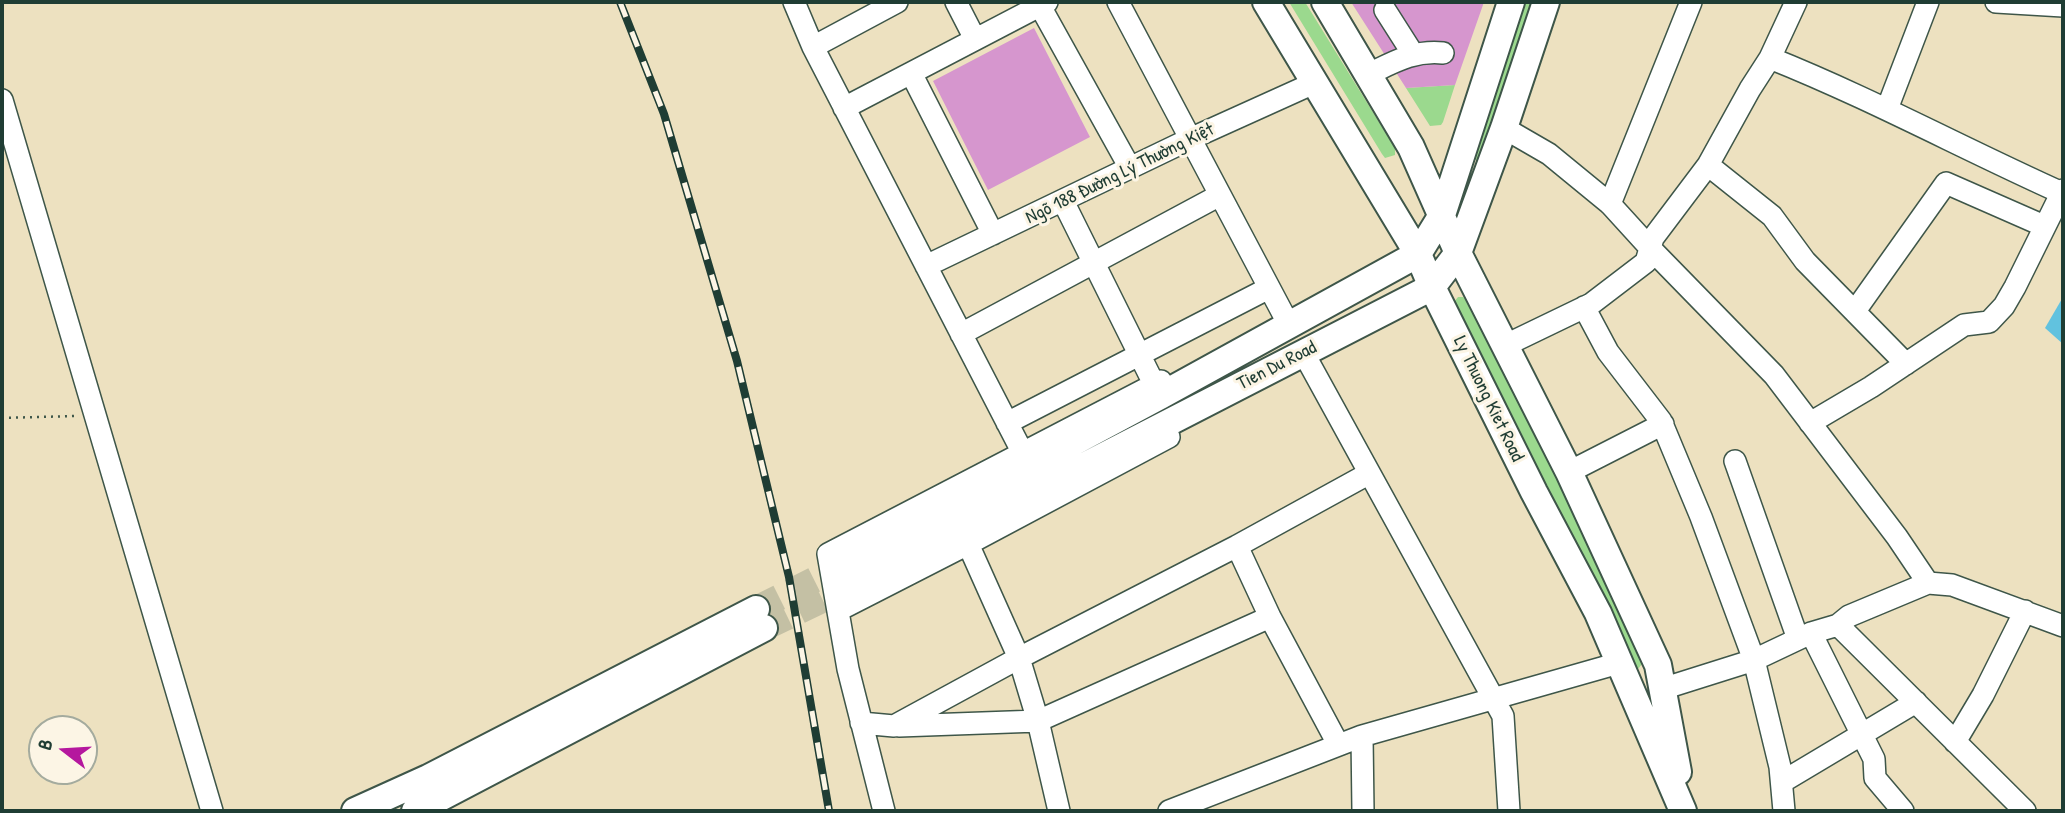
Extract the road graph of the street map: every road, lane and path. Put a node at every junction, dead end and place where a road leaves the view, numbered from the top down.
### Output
1 (794, 2) edge
2 (897, 2) edge
3 (956, 2) edge
4 (1118, 2) edge
5 (1266, 2) edge
6 (1325, 2) edge
7 (1511, 2) edge
8 (1546, 2) edge
9 (1691, 2) edge
10 (1796, 2) edge
11 (1927, 2) edge
12 (1996, 2) edge
13 (1044, 4) edge
14 (2063, 6) edge
15 (1385, 10) dead end
16 (975, 39) junction
17 (813, 47) junction
18 (1443, 53) dead end
19 (1413, 54) junction
20 (1770, 58) junction
21 (911, 73) junction
22 (1369, 74) junction
23 (1314, 83) junction
24 (2, 100) edge
25 (844, 107) junction
26 (1887, 109) junction
27 (1504, 128) junction
28 (1190, 139) junction
29 (1708, 165) junction
30 (1130, 168) junction
31 (2062, 192) edge
32 (1220, 195) junction
33 (1063, 201) junction
34 (1610, 204) junction
35 (1442, 215) junction
36 (2044, 226) junction
37 (993, 234) junction
38 (1651, 249) junction
39 (1458, 253) junction
40 (1418, 254) junction
41 (1094, 262) junction
42 (926, 266) junction
43 (1432, 287) junction
44 (1269, 288) junction
45 (1584, 307) junction
46 (1854, 311) junction
47 (1289, 325) junction
48 (961, 334) junction
49 (1506, 345) junction
50 (1303, 352) junction
51 (1139, 355) junction
52 (1906, 364) junction
53 (1245, 382) junction
54 (1156, 391) junction
55 (94, 415) junction
56 (2, 418) edge
57 (1007, 423) junction
58 (1810, 423) junction
59 (1662, 425) junction
60 (1026, 459) junction
61 (1735, 461) dead end
62 (1569, 472) junction
63 (1368, 474) junction
64 (1041, 489) junction
65 (968, 544) junction
66 (1237, 546) junction
67 (1928, 583) junction
68 (843, 588) junction
69 (2025, 611) junction
70 (1270, 617) junction
71 (1838, 625) junction
72 (2063, 626) edge
73 (1805, 636) junction
74 (1019, 658) junction
75 (1754, 660) junction
76 (1619, 663) junction
77 (1662, 689) junction
78 (1495, 700) junction
79 (1916, 702) junction
80 (1038, 721) junction
81 (861, 723) junction
82 (894, 726) junction
83 (1861, 732) junction
84 (1362, 736) junction
85 (1955, 742) junction
86 (1338, 744) junction
87 (1782, 782) junction
88 (212, 811) edge
89 (355, 811) edge
90 (415, 811) edge
91 (884, 811) edge
92 (1059, 811) edge
93 (1169, 811) edge
94 (1363, 811) edge
95 (1508, 811) edge
96 (1684, 811) edge
97 (1784, 811) edge
98 (1903, 811) edge
99 (2025, 811) edge

1 - 17 street
2 - 17 street
3 - 16 street
4 - 28 street
5 - 23 main road, Ly Thuong Kiet Road
6 - 22 main road, Ly Thuong Kiet Road
7 - 35 main road, Tien Du Road
8 - 27 main road, Tien Du Road
9 - 34 street
10 - 20 street
11 - 26 street
12 - 14 street
13 - 16 street
13 - 30 street
15 - 19 street
16 - 21 street
17 - 25 street
18 - 19 street
19 - 22 street
20 - 26 street
20 - 29 street
21 - 25 street
21 - 37 street
22 - 35 main road, Ly Thuong Kiet Road
23 - 28 street, Ngõ 188 Đường Lý Thường Kiệt
23 - 40 main road, Ly Thuong Kiet Road
24 - 55 street
25 - 42 street
26 - 31 street
27 - 34 street
27 - 39 main road, Tien Du Road
28 - 30 street, Ngõ 188 Đường Lý Thường Kiệt
28 - 32 street
29 - 38 street
29 - 46 street
30 - 33 street, Ngõ 188 Đường Lý Thường Kiệt
31 - 36 street
32 - 41 street
32 - 44 street
33 - 37 street, Ngõ 188 Đường Lý Thường Kiệt
33 - 41 street
34 - 38 street
35 - 39 main road, Ly Thuong Kiet Road
35 - 40 main road, Tien Du Road
36 - 46 street
36 - 52 street
37 - 42 street, Ngõ 188 Đường Lý Thường Kiệt
38 - 45 street
38 - 58 street
39 - 43 main road, Tien Du Road
39 - 49 main road, Ly Thuong Kiet Road
40 - 43 main road, Ly Thuong Kiet Road
40 - 47 main road, Tien Du Road
41 - 48 street
41 - 51 street
42 - 48 street
43 - 50 main road, Tien Du Road
43 - 76 main road, Ly Thuong Kiet Road
44 - 47 street
44 - 51 street
45 - 49 street
45 - 59 street
46 - 52 street
47 - 54 main road, Tien Du Road
48 - 57 street
49 - 62 main road, Ly Thuong Kiet Road
50 - 53 main road, Tien Du Road
50 - 63 street
51 - 54 street
51 - 57 street
52 - 58 street
53 - 64 main road, Tien Du Road
53 - 65 street
54 - 60 main road, Tien Du Road
55 - 56 path
55 - 88 street
57 - 60 street
58 - 67 street
59 - 62 street
59 - 75 street
60 - 64 street
60 - 68 main road, Tien Du Road
60 - 68 street
61 - 73 street
62 - 77 main road, Ly Thuong Kiet Road
63 - 66 street
63 - 78 street
64 - 68 main road, Tien Du Road
65 - 68 street
65 - 74 street
66 - 70 street
66 - 74 street
67 - 69 street
67 - 71 street
68 - 81 street
69 - 72 street
69 - 85 street
70 - 80 street
70 - 86 street
71 - 73 street
71 - 79 street
73 - 75 street
73 - 83 street
74 - 80 street
74 - 82 street
75 - 77 street
75 - 87 street
76 - 78 street
76 - 96 main road, Ly Thuong Kiet Road
77 - 96 main road, Ly Thuong Kiet Road
78 - 84 street
78 - 95 street
79 - 83 street
79 - 85 street
80 - 82 street
80 - 92 street
81 - 82 street
81 - 91 street
83 - 87 street
83 - 98 street
84 - 86 street
84 - 94 street
85 - 99 street
86 - 93 street
87 - 97 street
89 - 90 main road

